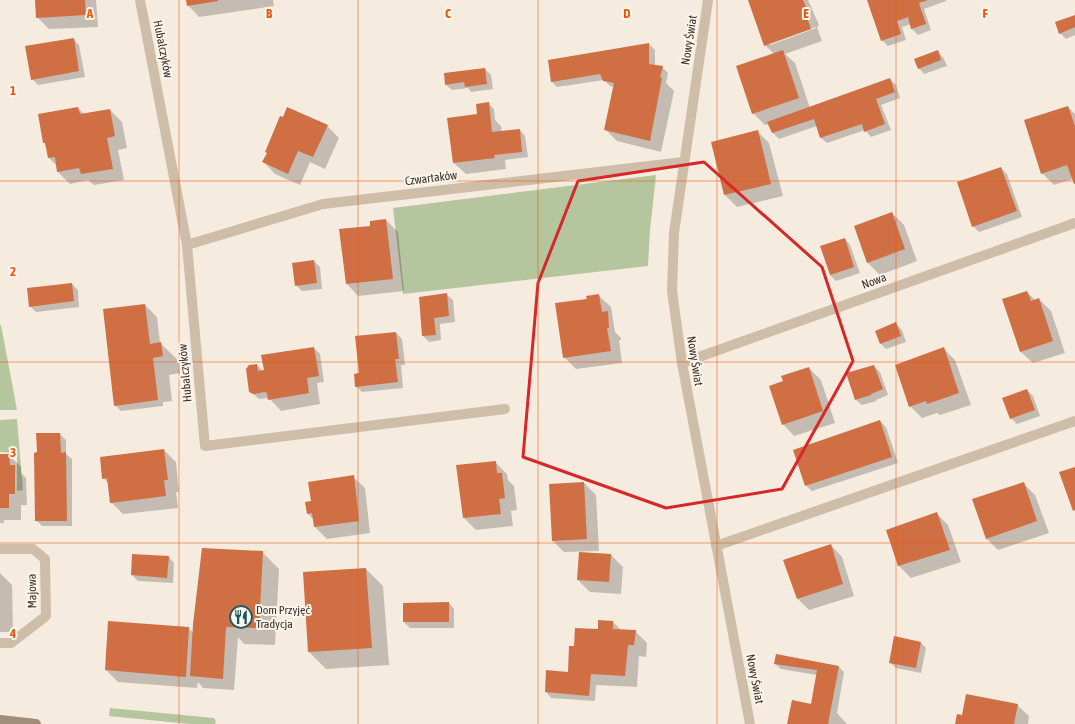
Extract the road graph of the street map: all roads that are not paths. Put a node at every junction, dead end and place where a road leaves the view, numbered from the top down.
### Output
1 (140, 0) edge
2 (708, 0) edge
3 (683, 162) junction
4 (1075, 223) edge
5 (188, 245) junction
6 (682, 363) junction
7 (505, 409) dead end
8 (1075, 421) edge
9 (716, 546) junction
10 (0, 549) edge
11 (0, 643) edge
12 (0, 720) edge
13 (36, 724) edge
14 (750, 724) edge

1 - 5 street, Hubalczyków
2 - 3 street, Nowy Świat
3 - 5 street, Czwartaków
3 - 6 street, Nowy Świat
4 - 6 street, Nowa
5 - 7 street, Hubalczyków
6 - 9 street, Nowy Świat
8 - 9 street
9 - 14 street, Nowy Świat
10 - 11 street, Majowa
12 - 13 main road

